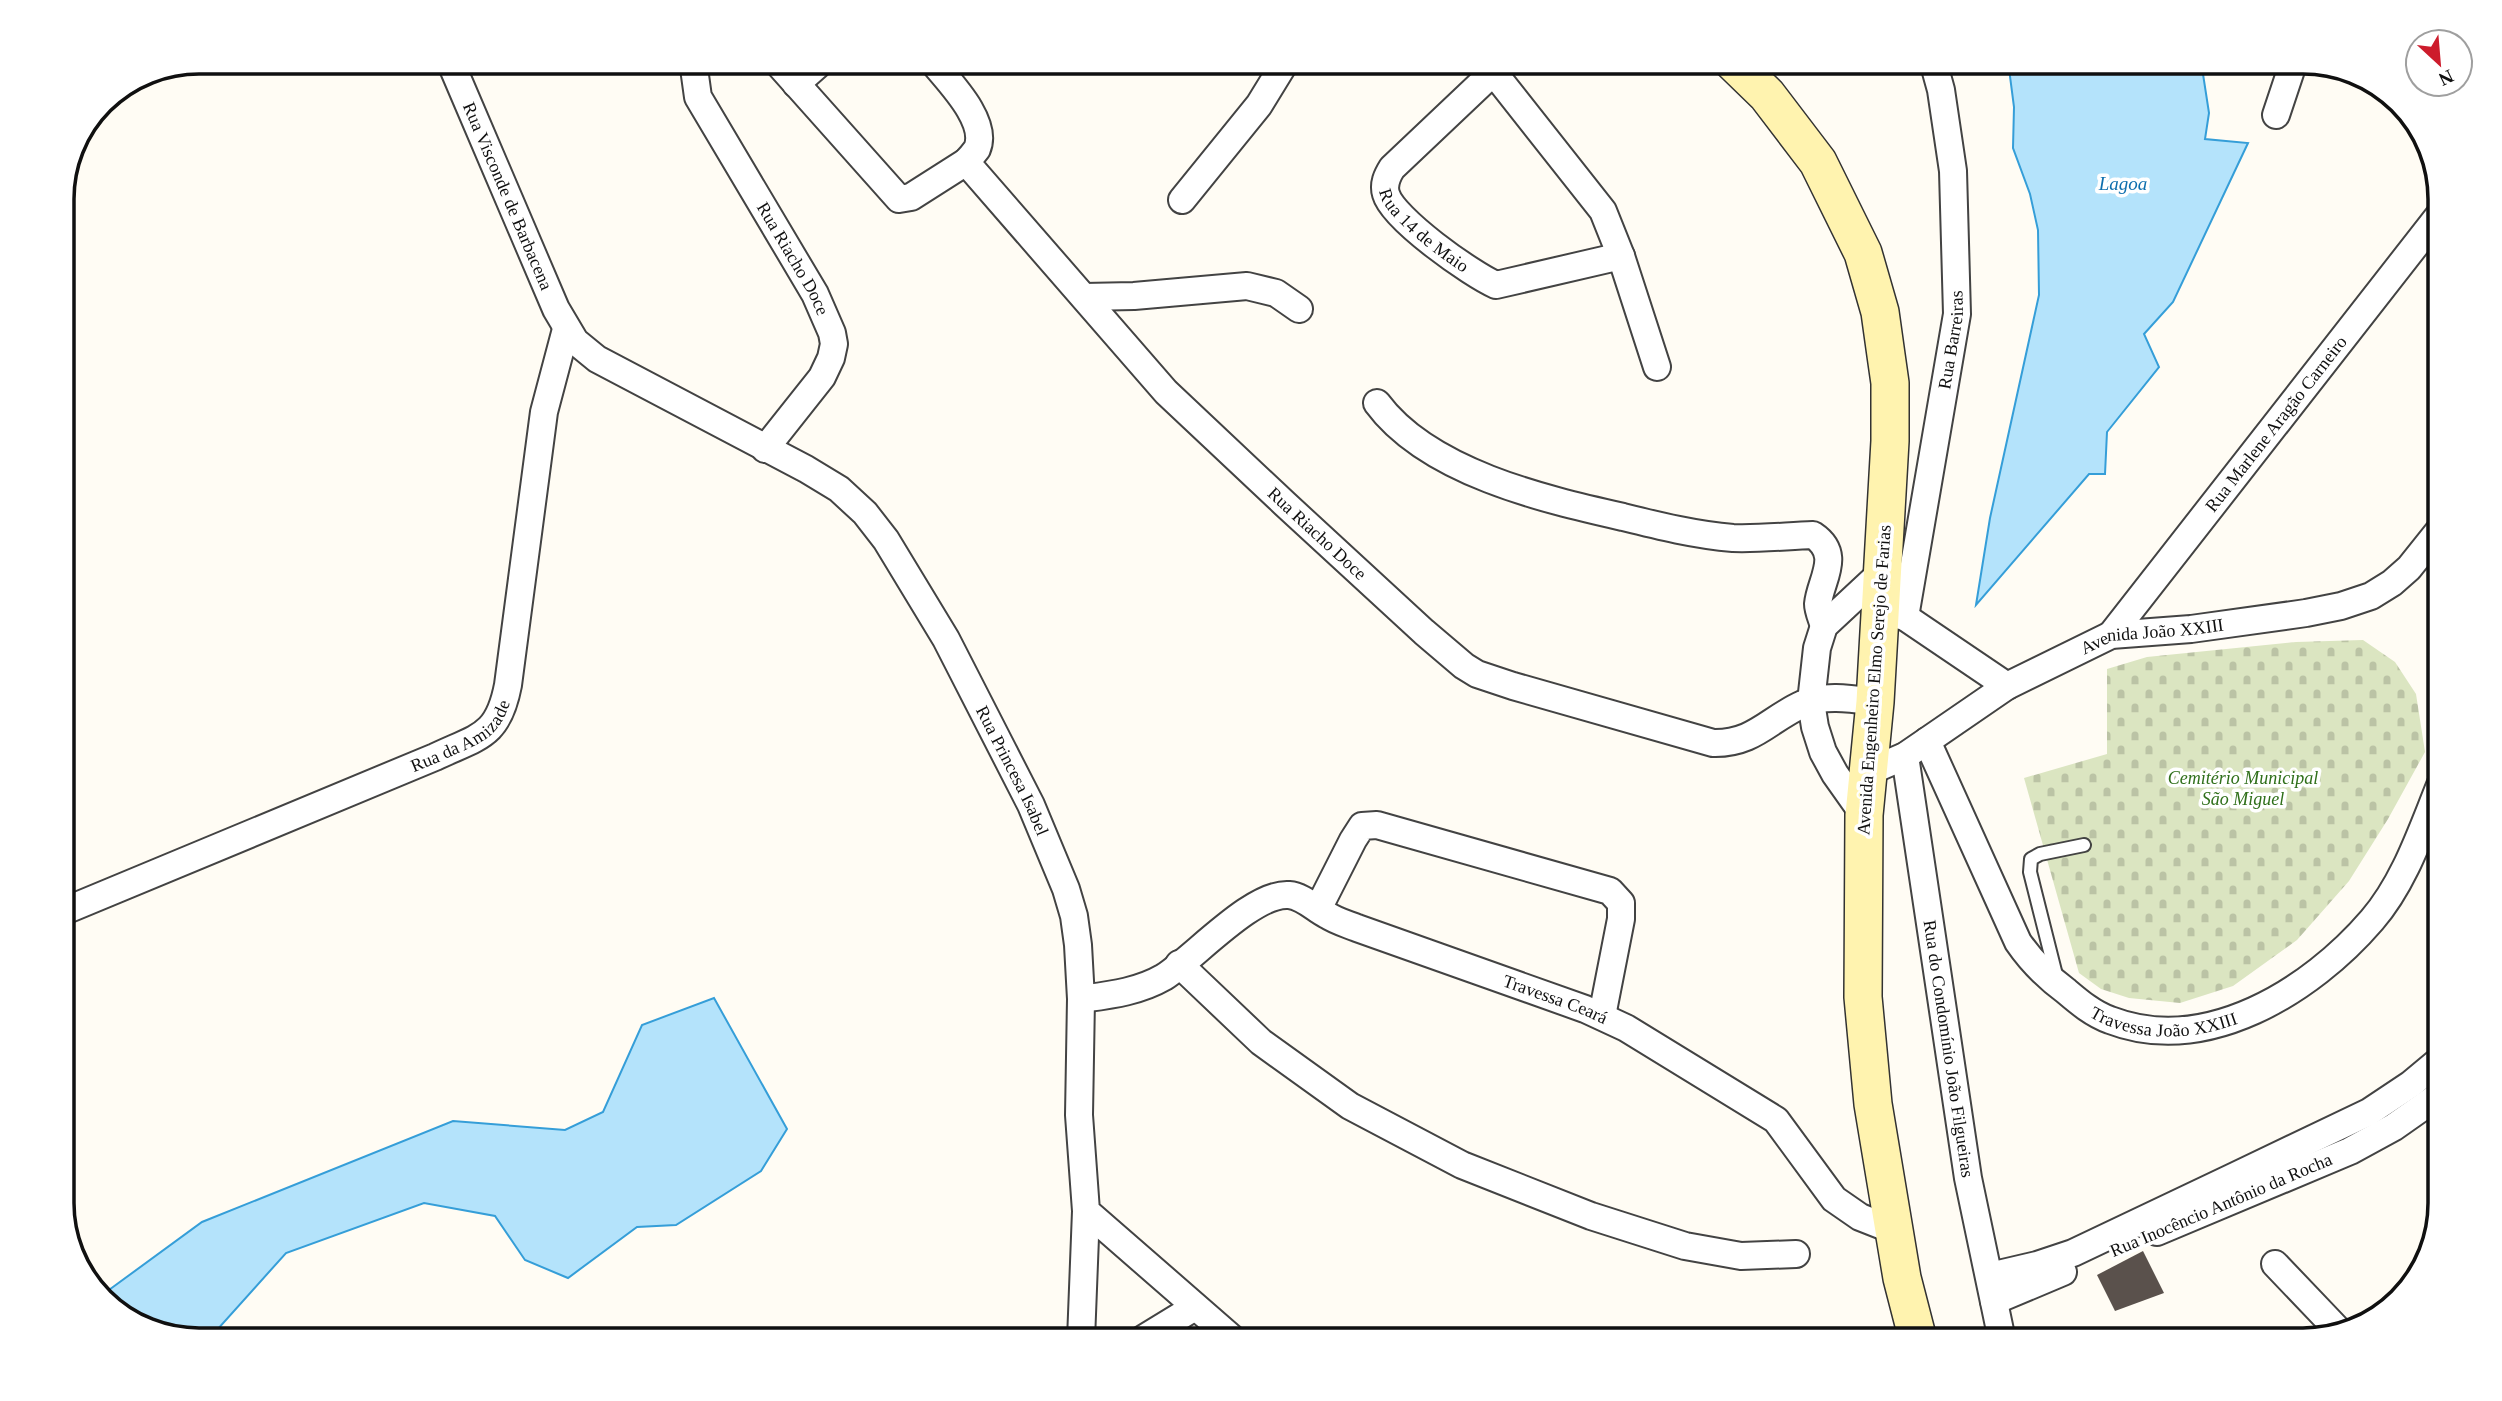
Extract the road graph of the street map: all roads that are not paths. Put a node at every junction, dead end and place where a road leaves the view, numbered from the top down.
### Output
1 (455, 74) edge
2 (695, 74) edge
3 (787, 74) edge
4 (807, 74) edge
5 (943, 74) edge
6 (1278, 74) edge
7 (1493, 74) edge
8 (1504, 74) edge
9 (1745, 74) edge
10 (1937, 74) edge
11 (2290, 74) edge
12 (796, 84) junction
13 (2276, 115) dead end
14 (966, 162) junction
15 (1182, 200) dead end
16 (2428, 231) edge
17 (1621, 256) junction
18 (1084, 297) junction
19 (1299, 309) dead end
20 (566, 329) junction
21 (1657, 367) dead end
22 (1377, 403) dead end
23 (765, 449) junction
24 (2428, 544) edge
25 (1882, 572) junction
26 (1893, 614) junction
27 (1824, 626) junction
28 (2111, 635) junction
29 (2007, 686) junction
30 (1811, 702) junction
31 (1875, 702) junction
32 (1927, 741) junction
33 (1905, 756) junction
34 (1868, 772) junction
35 (2428, 814) edge
36 (1864, 815) junction
37 (2084, 845) dead end
38 (74, 907) edge
39 (1318, 909) junction
40 (1179, 964) junction
41 (2059, 986) junction
42 (1081, 999) junction
43 (1602, 1016) junction
44 (2428, 1070) edge
45 (2428, 1103) edge
46 (1086, 1211) junction
47 (1893, 1230) junction
48 (1796, 1254) dead end
49 (2275, 1264) dead end
50 (1992, 1288) junction
51 (1195, 1307) junction
52 (2332, 1324) edge
53 (1081, 1328) edge
54 (1161, 1328) edge
55 (1220, 1328) edge
56 (1915, 1328) edge
57 (2000, 1328) edge

1 - 20 street, Rua Visconde de Barbacena
2 - 23 street, Rua Riacho Doce
3 - 12 street
4 - 12 street
5 - 14 street
6 - 15 street
7 - 17 street, Rua 14 de Maio
8 - 17 street, Rua 14 de Maio
9 - 25 main road, Avenida Engenheiro Elmo Serejo de Farias
10 - 26 street, Rua Barreiras
11 - 13 street
12 - 14 street
14 - 18 street, Rua Riacho Doce
16 - 28 street, Rua Marlene Aragão Carneiro
17 - 21 street, Rua 14 de Maio
18 - 19 street
18 - 30 street, Rua Riacho Doce
20 - 23 street, Rua Princesa Isabel
20 - 38 street, Rua da Amizade
22 - 27 street
23 - 42 street, Rua Princesa Isabel
24 - 28 street, Avenida João XXIII
25 - 26 main road, Avenida Engenheiro Elmo Serejo de Farias
25 - 27 street
26 - 29 street
26 - 31 main road, Avenida Engenheiro Elmo Serejo de Farias
27 - 30 street
28 - 29 street, Avenida João XXIII
29 - 32 street, Avenida João XXIII
30 - 31 street, Rua Riacho Doce
30 - 36 street
31 - 34 main road, Avenida Engenheiro Elmo Serejo de Farias
32 - 33 street, Avenida João XXIII
32 - 41 street, Travessa João XXIII
33 - 34 street, Avenida João XXIII
33 - 50 street, Rua do Condomínio João Filgueiras
34 - 36 main road, Avenida Engenheiro Elmo Serejo de Farias
35 - 41 street, Travessa João XXIII
36 - 47 main road, Avenida Engenheiro Elmo Serejo de Farias
37 - 41 lane
39 - 40 street, Travessa Ceará
39 - 43 street, Travessa Ceará
39 - 43 street
40 - 42 street, Travessa Ceará
40 - 48 street
42 - 46 street, Rua Princesa Isabel
43 - 47 street, Travessa Ceará
44 - 50 street
45 - 50 street, Rua Inocêncio Antônio da Rocha
46 - 51 street
46 - 53 street, Rua Princesa Isabel
47 - 56 main road, Avenida Engenheiro Elmo Serejo de Farias
49 - 52 street
50 - 57 street, Rua do Condomínio João Filgueiras
51 - 54 street
51 - 55 street

